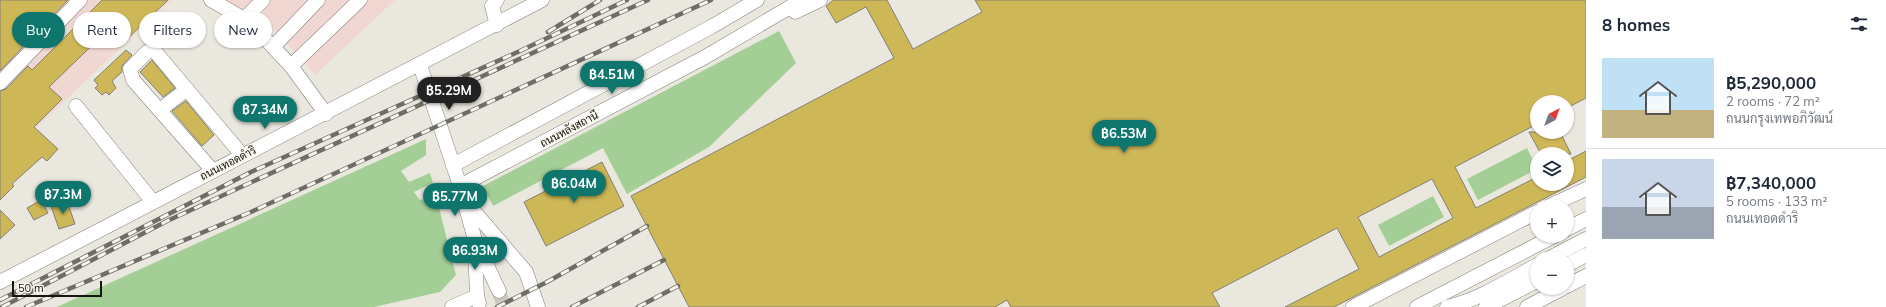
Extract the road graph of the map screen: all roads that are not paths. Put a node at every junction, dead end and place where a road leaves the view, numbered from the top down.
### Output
1 (80, 0) edge
2 (210, 0) edge
3 (263, 0) edge
4 (318, 0) edge
5 (360, 0) edge
6 (497, 0) edge
7 (542, 0) edge
8 (757, 0) edge
9 (802, 0) edge
10 (820, 0) edge
11 (231, 12) edge
12 (251, 12) edge
13 (497, 25) junction
14 (273, 47) joint
15 (705, 57) junction
16 (420, 65) junction
17 (291, 66) junction
18 (0, 83) edge
19 (187, 89) junction
20 (76, 106) dead end
21 (160, 110) junction
22 (326, 114) junction
23 (242, 155) junction
24 (453, 165) junction
25 (213, 171) junction
26 (1586, 189) edge
27 (462, 193) junction
28 (1564, 199) edge
29 (153, 202) junction
30 (1530, 216) edge
31 (1586, 219) edge
32 (1574, 225) edge
33 (1586, 239) edge
34 (475, 240) junction
35 (1541, 243) edge
36 (1563, 251) edge
37 (1586, 255) edge
38 (1574, 261) edge
39 (1530, 269) edge
40 (1586, 276) edge
41 (0, 282) edge
42 (1574, 282) edge
43 (1530, 285) edge
44 (499, 291) tunnel mouth
45 (1550, 295) edge
46 (1359, 306) edge
47 (452, 307) edge
48 (538, 307) edge
49 (1418, 307) edge
50 (1447, 307) edge
51 (1486, 307) edge
52 (1527, 307) edge

1 - 18 street
2 - 11 street
3 - 12 street
4 - 14 street
5 - 17 street
6 - 13 street
7 - 13 street, ถนนเทอดดำริ
8 - 24 street, ถนนหลังสถานี
9 - 15 street, ถนนหลังสถานี
10 - 15 street
13 - 16 street, ถนนเทอดดำริ
14 - 17 street
15 - 27 street, ถนนหลังสถานี
16 - 22 street, ถนนเทอดดำริ
16 - 24 street
17 - 22 street
19 - 21 street
19 - 21 street
19 - 23 street
20 - 29 street
21 - 25 street
22 - 23 street, ถนนเทอดดำริ
23 - 25 street, ถนนเทอดดำริ
24 - 27 street
25 - 29 street, ถนนเทอดดำริ
26 - 28 street
27 - 34 street
27 - 48 street
29 - 41 street, ถนนเทอดดำริ
30 - 46 street
31 - 32 street
33 - 36 street
34 - 44 street
34 - 47 street
35 - 49 street
37 - 38 street
39 - 50 street
40 - 42 street
43 - 51 street
45 - 52 street

